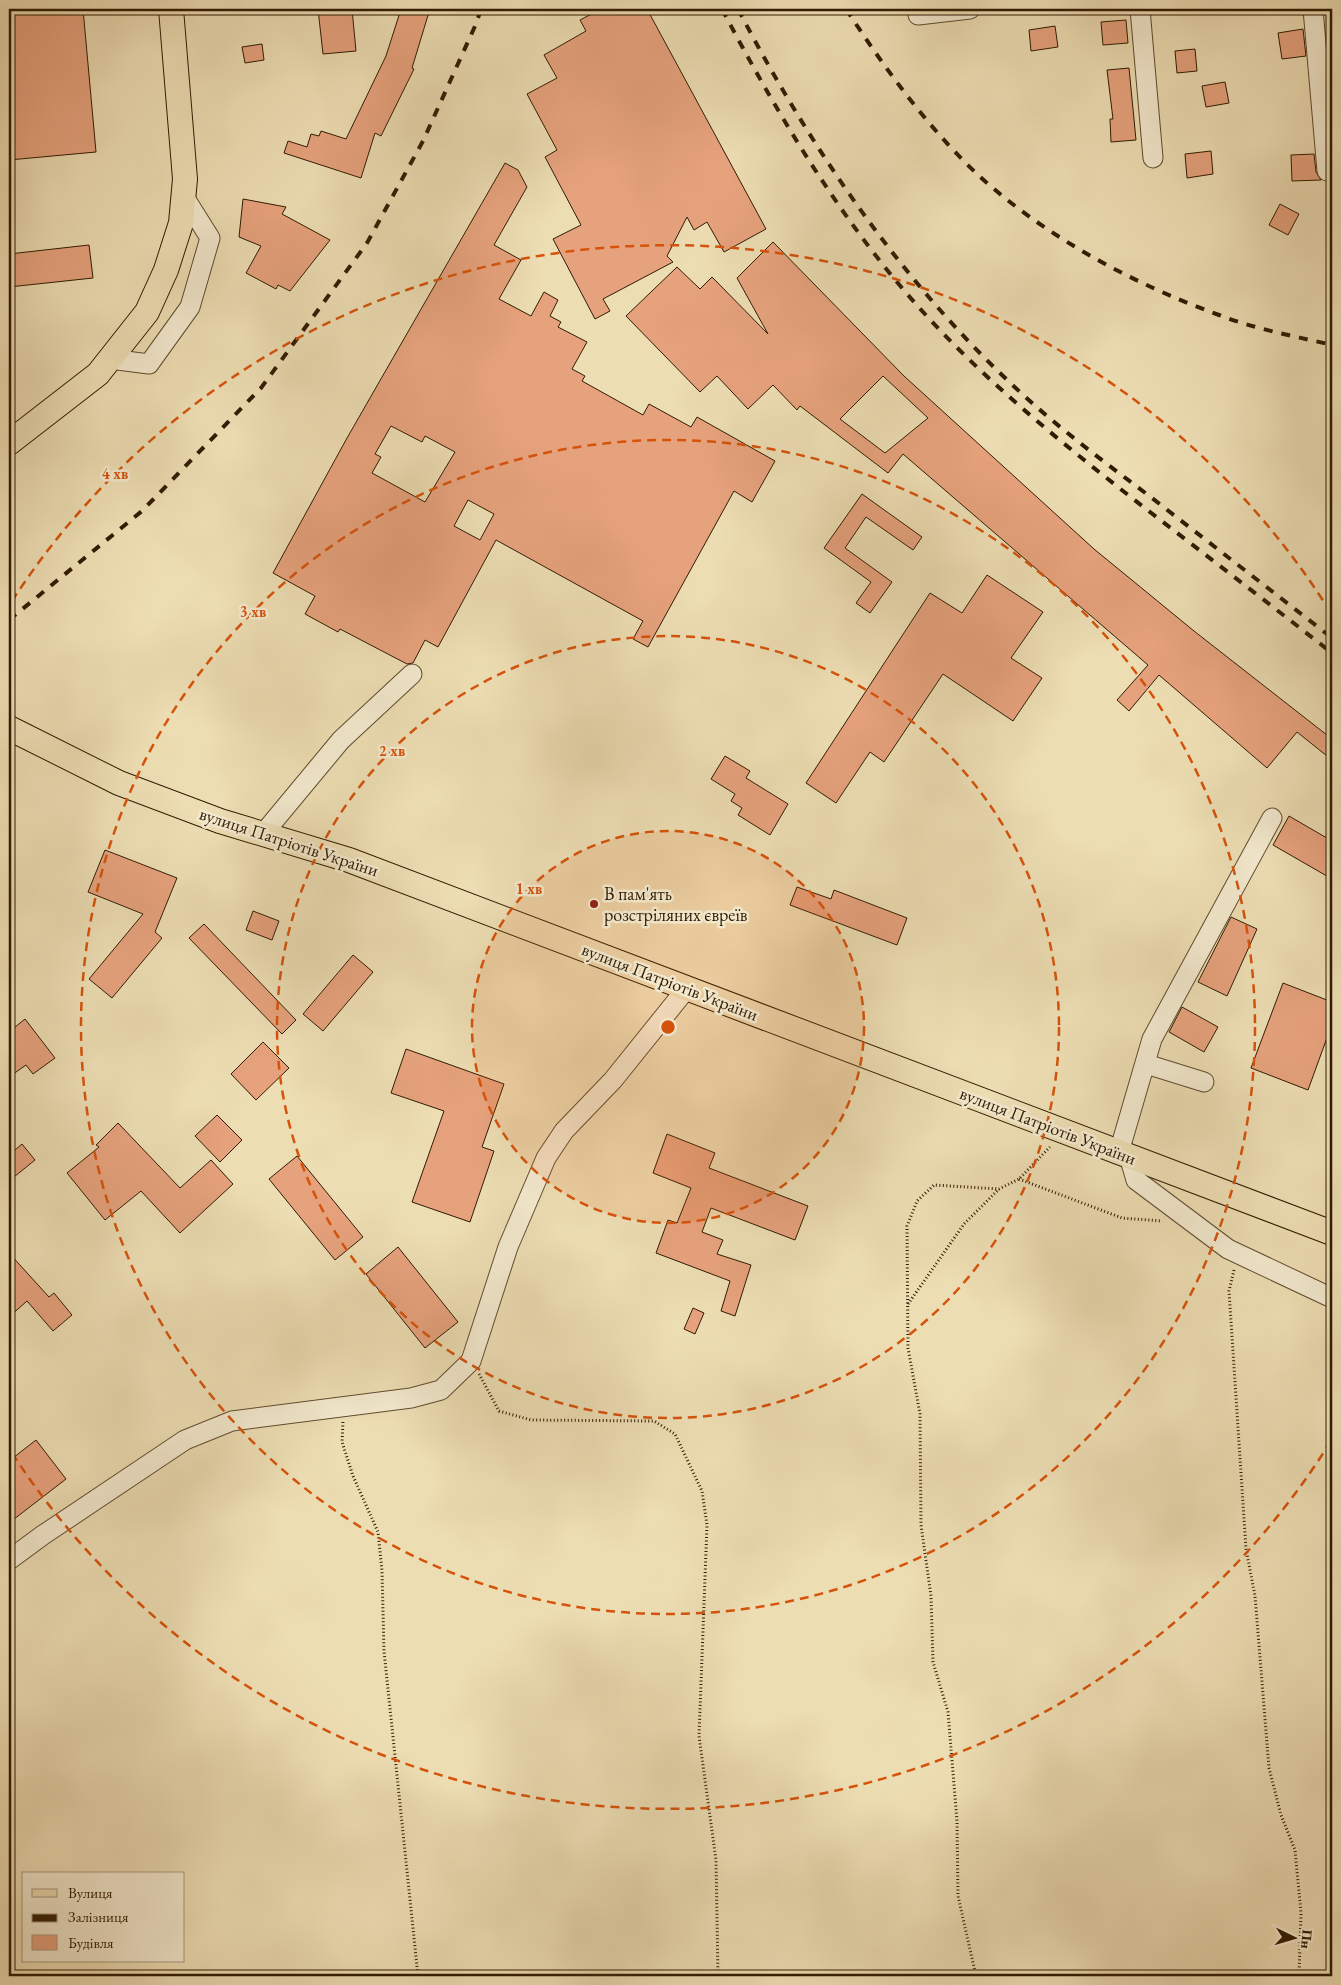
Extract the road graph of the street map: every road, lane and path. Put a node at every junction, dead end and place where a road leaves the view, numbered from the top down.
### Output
1 (171, 9) edge
2 (970, 9) edge
3 (1140, 9) edge
4 (1313, 9) edge
5 (918, 15) dead end
6 (1153, 158) dead end
7 (1327, 172) dead end
8 (183, 195) junction
9 (110, 359) junction
10 (9, 443) edge
11 (412, 674) dead end
12 (9, 728) edge
13 (1272, 818) dead end
14 (263, 834) junction
15 (686, 988) junction
16 (1146, 1064) junction
17 (1204, 1082) dead end
18 (1064, 1132) junction
19 (1124, 1154) junction
20 (1019, 1179) junction
21 (999, 1189) junction
22 (1187, 1218) junction
23 (1332, 1234) edge
24 (1238, 1253) junction
25 (1332, 1298) edge
26 (908, 1304) junction
27 (471, 1361) junction
28 (343, 1407) junction
29 (9, 1560) edge
30 (418, 1976) edge
31 (718, 1976) edge
32 (976, 1976) edge
33 (1299, 1976) edge

1 - 8 main road
2 - 5 street
3 - 6 street
4 - 7 street
8 - 9 main road
8 - 9 street
9 - 10 main road
11 - 14 street
12 - 14 main road, вулиця Патріотів України
13 - 16 street
14 - 15 main road, вулиця Патріотів України
15 - 18 main road, вулиця Патріотів України
15 - 27 street
16 - 17 street
16 - 19 street
18 - 19 main road, вулиця Патріотів України
18 - 20 path
19 - 22 street
19 - 23 main road, вулиця Патріотів України
20 - 21 path
20 - 22 path
21 - 26 path
21 - 26 path
22 - 24 street
24 - 25 street
24 - 33 path
26 - 32 path
27 - 28 street
27 - 31 path
28 - 29 street
28 - 30 path

